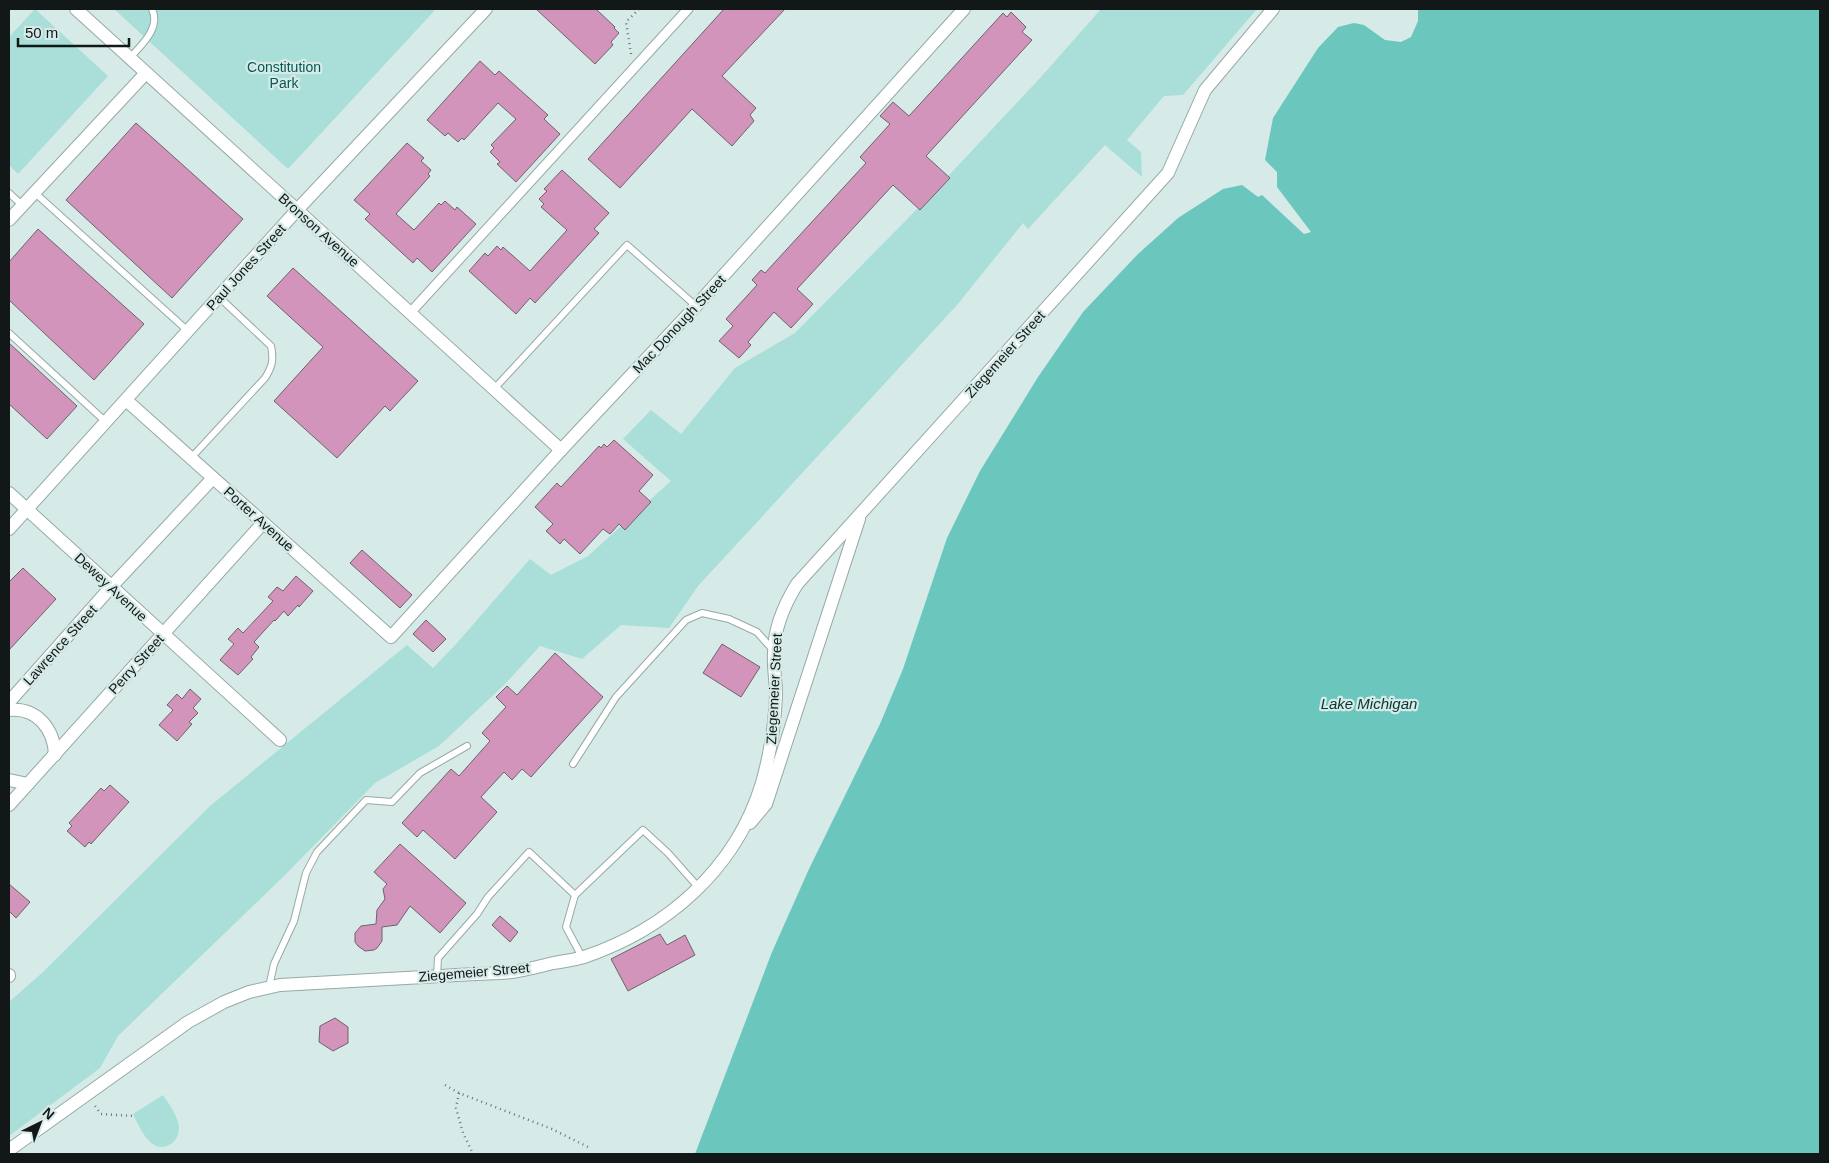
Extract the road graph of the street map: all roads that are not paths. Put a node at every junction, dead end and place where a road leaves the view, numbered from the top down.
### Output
1 (76, 9) edge
2 (152, 9) edge
3 (486, 9) edge
4 (688, 9) edge
5 (964, 9) edge
6 (1273, 9) edge
7 (130, 58) junction
8 (146, 73) junction
9 (34, 192) junction
10 (9, 193) edge
11 (22, 206) junction
12 (297, 210) junction
13 (9, 220) edge
14 (219, 297) junction
15 (696, 306) junction
16 (410, 313) junction
17 (188, 331) junction
18 (9, 333) edge
19 (494, 389) junction
20 (126, 400) junction
21 (106, 422) junction
22 (561, 450) junction
23 (191, 458) junction
24 (213, 478) junction
25 (9, 493) edge
26 (26, 509) junction
27 (860, 514) junction
28 (263, 523) junction
29 (9, 529) edge
30 (110, 587) junction
31 (162, 634) junction
32 (391, 637) joint
33 (774, 651) junction
34 (9, 702) edge
35 (9, 710) edge
36 (280, 740) dead end
37 (466, 746) dead end
38 (54, 755) junction
39 (572, 764) dead end
40 (9, 780) edge
41 (28, 784) junction
42 (9, 805) edge
43 (734, 843) junction
44 (699, 888) junction
45 (575, 895) junction
46 (582, 957) junction
47 (437, 976) junction
48 (269, 987) junction
49 (9, 1150) edge

1 - 7 street, Bronson Avenue
2 - 7 lane
3 - 12 street, Paul Jones Street
4 - 16 street
5 - 15 street, Mac Donough Street
6 - 27 street, Ziegemeier Street
7 - 8 street, Bronson Avenue
8 - 9 street
8 - 12 street, Bronson Avenue
9 - 11 street
9 - 17 lane
10 - 11 lane
11 - 13 street
12 - 14 street, Paul Jones Street
12 - 16 street, Bronson Avenue
14 - 17 street, Paul Jones Street
14 - 23 lane
15 - 19 lane
15 - 22 street, Mac Donough Street
16 - 19 street, Bronson Avenue
17 - 20 street, Paul Jones Street
18 - 21 lane
19 - 22 street, Bronson Avenue
20 - 21 street, Paul Jones Street
20 - 23 street, Porter Avenue
21 - 26 street, Paul Jones Street
22 - 32 street, Mac Donough Street
23 - 24 street, Porter Avenue
24 - 28 street, Porter Avenue
24 - 30 street, Lawrence Street
25 - 26 street, Dewey Avenue
26 - 29 street, Paul Jones Street
26 - 30 street, Dewey Avenue
27 - 33 street, Ziegemeier Street
27 - 43 street
28 - 31 street, Perry Street
28 - 32 street, Porter Avenue
30 - 31 street, Dewey Avenue
30 - 34 street, Lawrence Street
31 - 36 street, Dewey Avenue
31 - 38 street, Perry Street
33 - 39 lane
33 - 43 street, Ziegemeier Street
35 - 38 street
37 - 48 lane
38 - 41 street, Perry Street
40 - 41 street
41 - 42 street, Perry Street
43 - 44 street, Ziegemeier Street
44 - 45 lane
44 - 46 street, Ziegemeier Street
45 - 46 lane
45 - 47 lane
46 - 47 street, Ziegemeier Street
47 - 48 street, Ziegemeier Street
48 - 49 street, Ziegemeier Street

